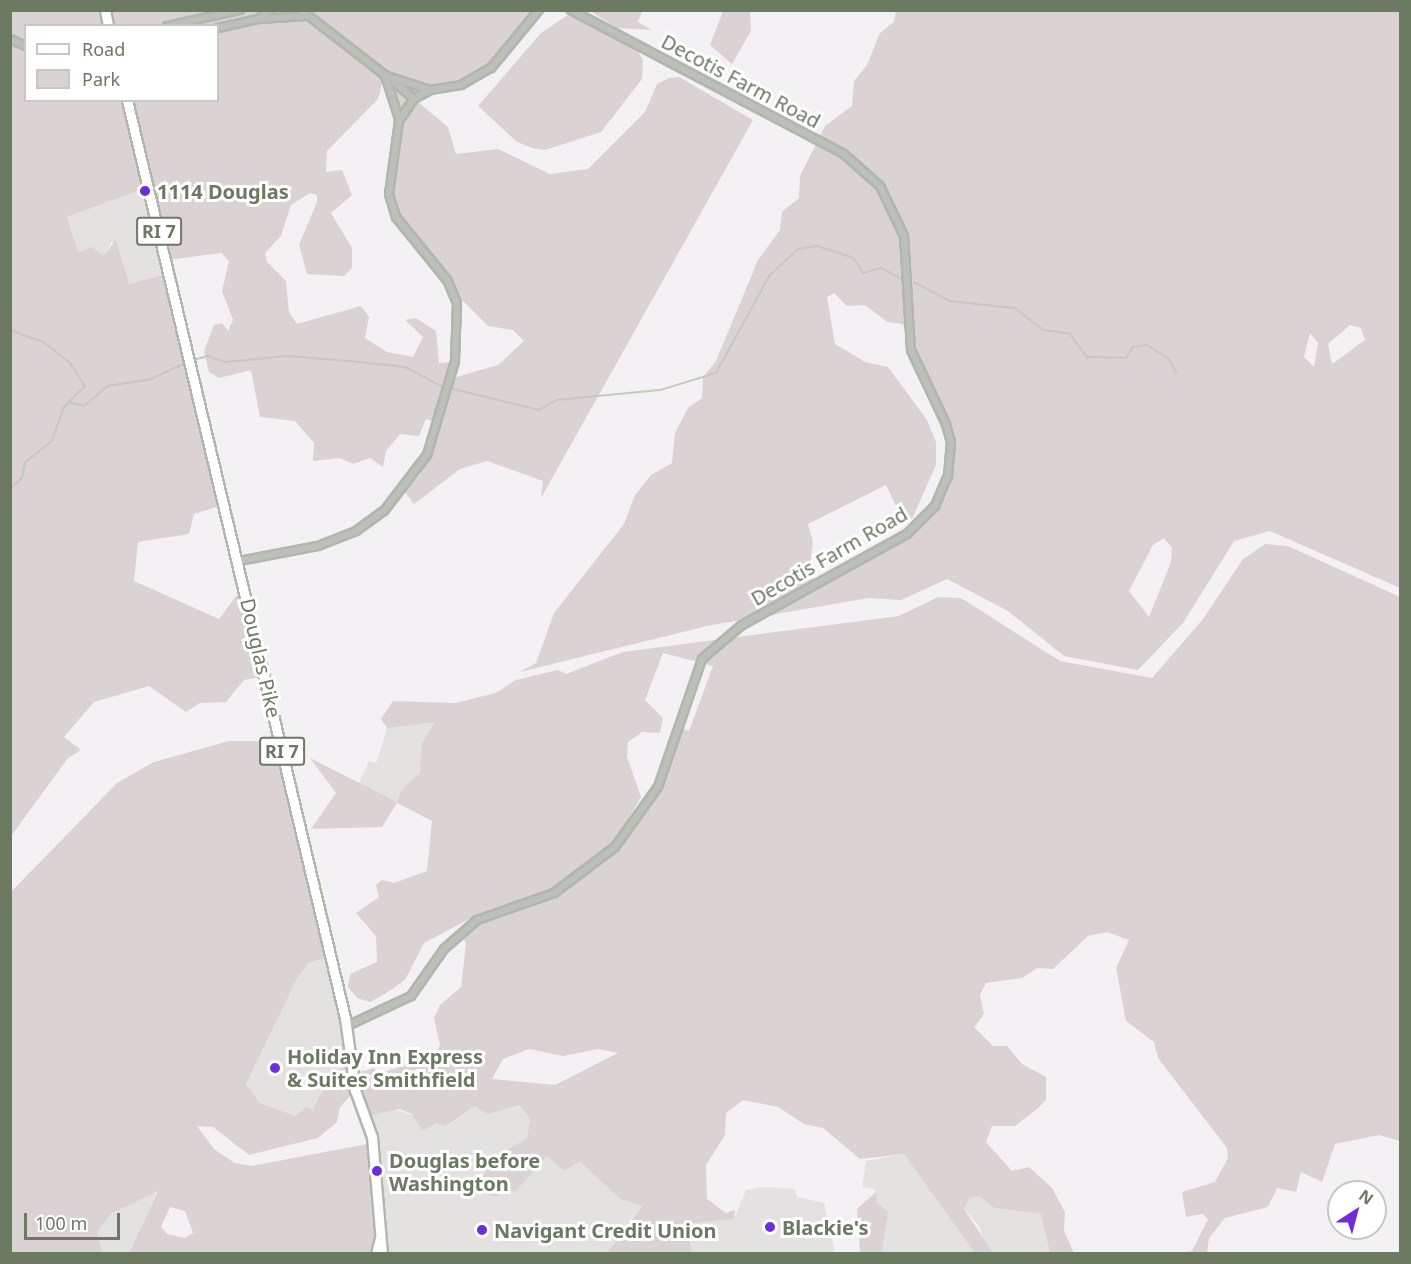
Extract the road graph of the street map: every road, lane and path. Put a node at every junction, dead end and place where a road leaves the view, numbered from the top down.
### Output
1 (240, 10) edge
2 (271, 10) edge
3 (539, 10) edge
4 (571, 10) edge
5 (304, 12) edge
6 (258, 19) junction
7 (176, 24) edge
8 (219, 28) edge
9 (10, 39) edge
10 (24, 45) edge
11 (384, 75) junction
12 (430, 90) junction
13 (414, 99) junction
14 (127, 102) edge
15 (399, 121) junction
16 (239, 561) junction
17 (347, 1026) junction
18 (381, 1236) junction
19 (376, 1254) edge
20 (383, 1254) edge

1 - 7 street
2 - 6 street
3 - 12 street
4 - 17 street, Decotis Farm Road
5 - 6 street
5 - 11 street
6 - 8 street
9 - 10 street
11 - 12 street
11 - 13 street
11 - 15 street
12 - 13 street
13 - 15 street
14 - 16 main road, Douglas Pike / RI 7
15 - 16 street
16 - 17 main road, Douglas Pike / RI 7
17 - 18 main road, Douglas Pike / RI 7
18 - 19 main road
18 - 20 main road, Douglas Pike / RI 7

